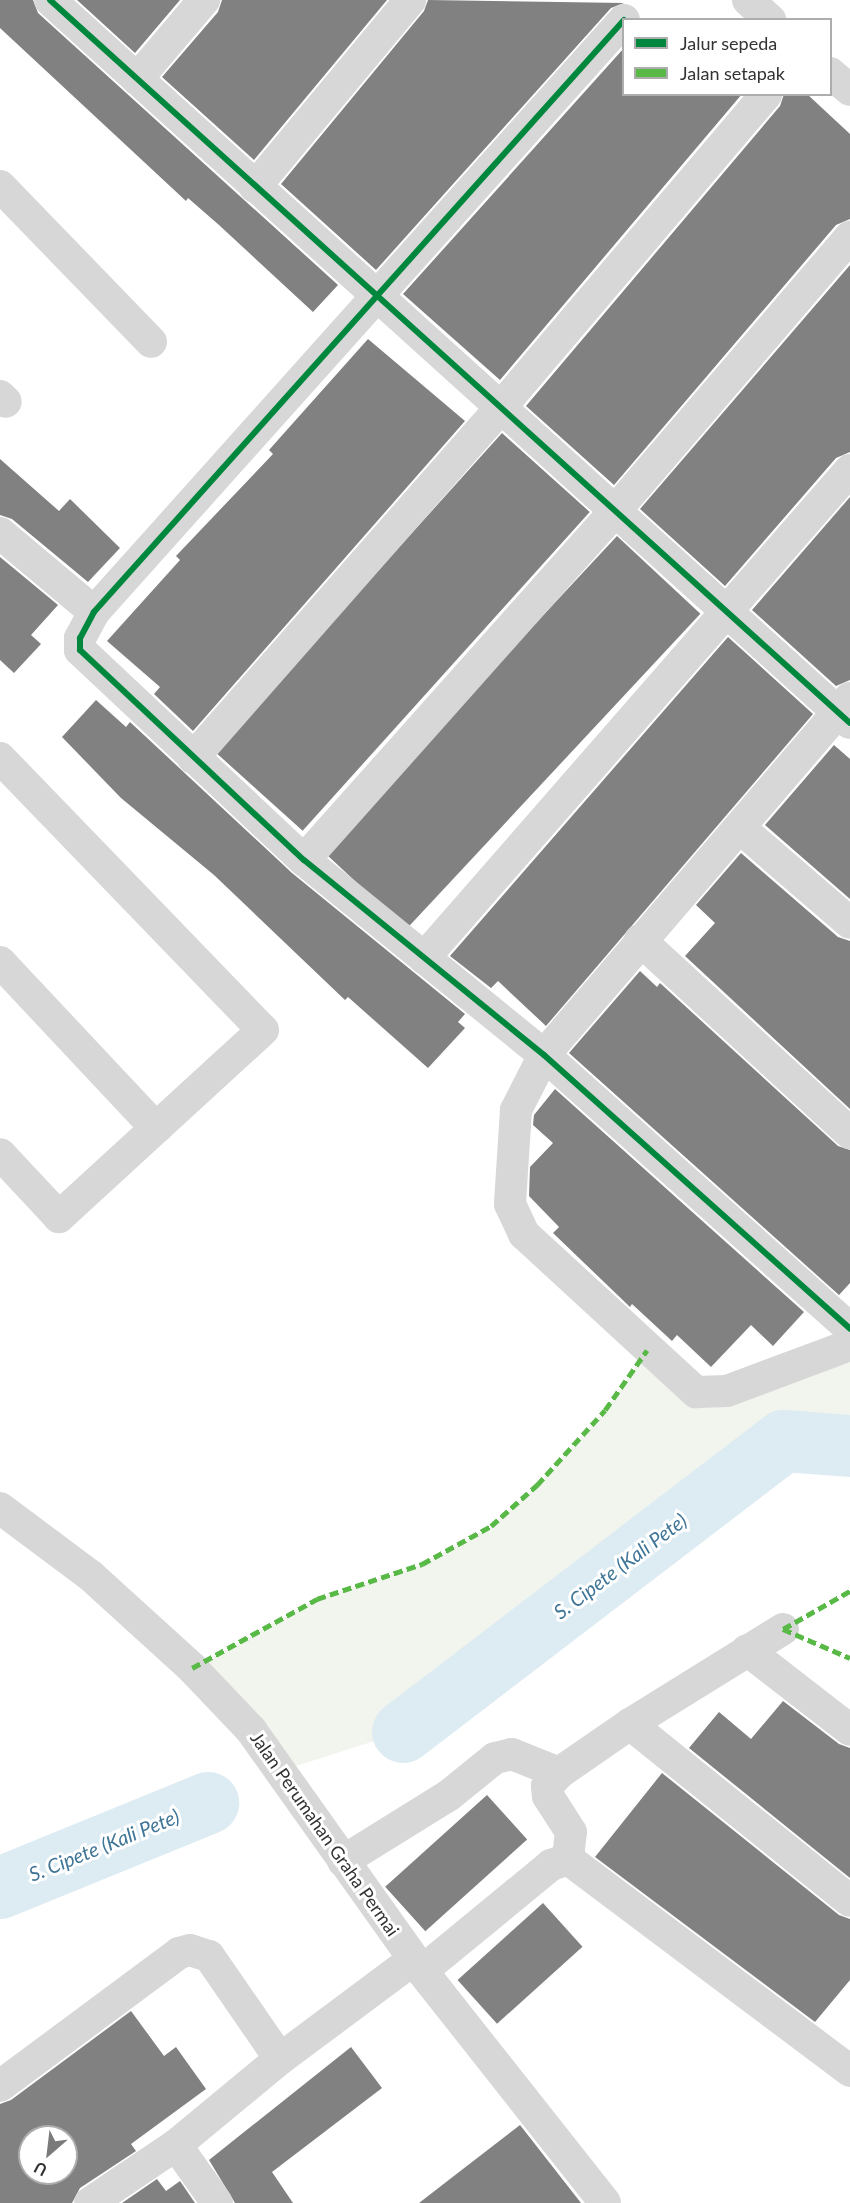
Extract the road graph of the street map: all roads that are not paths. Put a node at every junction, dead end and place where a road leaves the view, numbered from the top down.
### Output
1 (50, 0) edge
2 (204, 0) edge
3 (410, 0) edge
4 (642, 0) edge
5 (748, 0) edge
6 (626, 18) edge
7 (768, 18) edge
8 (622, 22) edge
9 (832, 74) edge
10 (137, 79) junction
11 (850, 90) edge
12 (764, 96) edge
13 (0, 186) edge
14 (255, 187) junction
15 (850, 237) edge
16 (376, 294) junction
17 (151, 342) dead end
18 (501, 407) junction
19 (850, 470) edge
20 (615, 510) junction
21 (0, 532) edge
22 (94, 612) junction
23 (728, 612) junction
24 (846, 711) edge
25 (0, 758) edge
26 (193, 758) junction
27 (740, 828) junction
28 (304, 860) junction
29 (850, 923) edge
30 (640, 940) junction
31 (424, 958) junction
32 (0, 962) edge
33 (544, 1055) junction
34 (156, 1128) junction
35 (850, 1133) edge
36 (0, 1154) edge
37 (850, 1329) edge
38 (850, 1346) edge
39 (0, 1508) edge
40 (783, 1629) dead end
41 (747, 1650) junction
42 (630, 1724) junction
43 (850, 1730) edge
44 (559, 1773) junction
45 (336, 1851) junction
46 (567, 1858) junction
47 (850, 1901) edge
48 (418, 1965) junction
49 (279, 2059) junction
50 (850, 2072) edge
51 (0, 2086) edge
52 (176, 2145) junction
53 (90, 2203) edge
54 (217, 2203) edge
55 (605, 2203) edge

1 - 10 street
2 - 10 street
3 - 14 street
4 - 6 street
5 - 7 street
8 - 16 street
9 - 11 street
10 - 14 street
12 - 18 street
13 - 17 street
14 - 16 street
15 - 20 street
16 - 18 street
16 - 22 street
18 - 20 street
18 - 26 street
19 - 23 street
20 - 23 street
20 - 28 street
21 - 22 street
22 - 26 street
23 - 24 street
23 - 31 street
24 - 27 street
25 - 34 street
26 - 28 street
27 - 29 street
27 - 30 street
28 - 31 street
30 - 33 street
30 - 35 street
31 - 33 street
32 - 34 street
33 - 37 street
33 - 38 street
34 - 36 street
39 - 45 street, Jalan Perumahan Graha Permai
40 - 41 street
41 - 42 street
41 - 43 street
42 - 44 street
42 - 47 street
44 - 45 street
44 - 46 street
45 - 48 street, Jalan Perumahan Graha Permai
46 - 48 street
46 - 50 street
48 - 49 street
48 - 55 street, Jalan Perumahan Graha Permai
49 - 51 street
49 - 52 street
52 - 53 street
52 - 54 street

